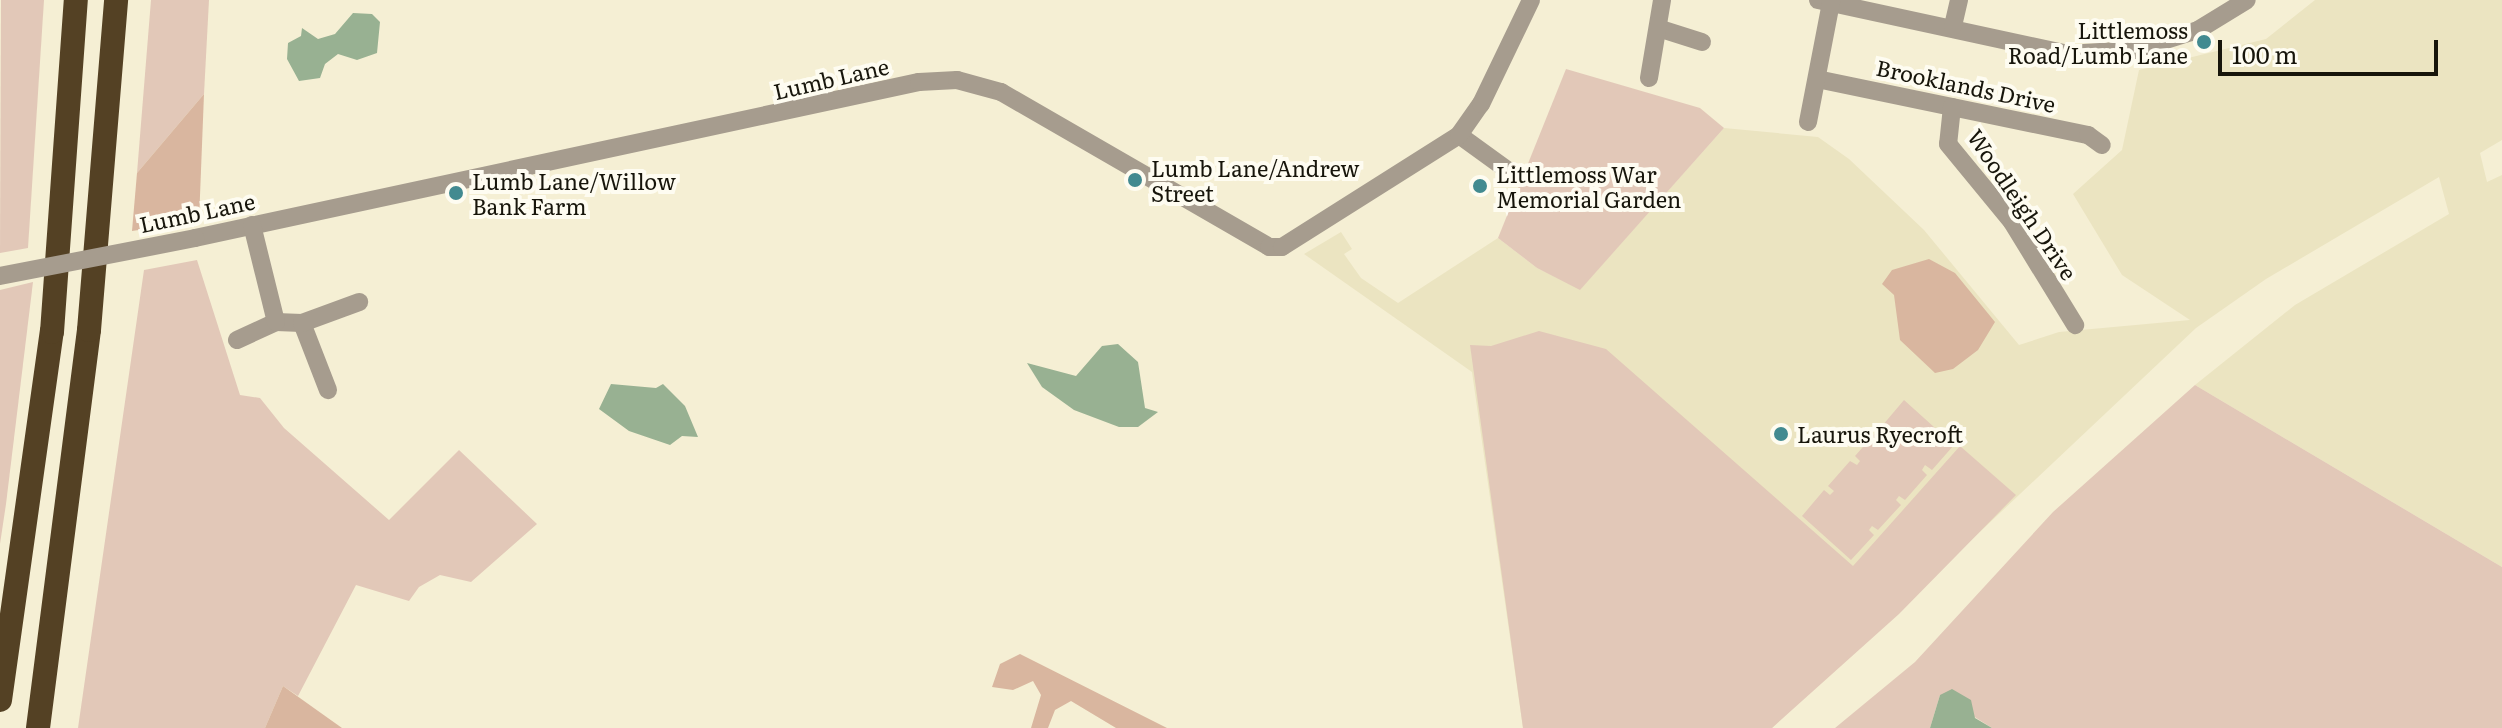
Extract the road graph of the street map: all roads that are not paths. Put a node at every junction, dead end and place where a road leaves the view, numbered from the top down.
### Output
1 (76, 0) edge
2 (116, 0) edge
3 (1531, 0) edge
4 (1662, 0) edge
5 (1959, 0) edge
6 (2247, 0) edge
7 (1824, 1) edge
8 (1953, 26) junction
9 (1661, 29) junction
10 (1702, 42) dead end
11 (1649, 78) dead end
12 (1817, 79) junction
13 (1952, 107) junction
14 (1808, 122) dead end
15 (1459, 135) junction
16 (2102, 145) dead end
17 (1517, 177) dead end
18 (254, 235) junction
19 (0, 276) edge
20 (359, 302) dead end
21 (276, 322) junction
22 (302, 323) junction
23 (2075, 325) dead end
24 (237, 340) dead end
25 (328, 390) dead end
26 (0, 700) edge
27 (38, 728) edge

1 - 26 highway
2 - 27 highway
3 - 15 street, Lumb Lane
4 - 9 street
5 - 8 street
6 - 8 street
7 - 8 street
7 - 12 street
9 - 10 street
9 - 11 street
12 - 13 street, Brooklands Drive
12 - 14 street
13 - 16 street, Brooklands Drive
13 - 23 street, Woodleigh Drive
15 - 17 street
15 - 18 street, Lumb Lane
18 - 19 street, Lumb Lane, bridge
18 - 21 street
20 - 22 street
21 - 22 street
21 - 24 street
22 - 25 street

